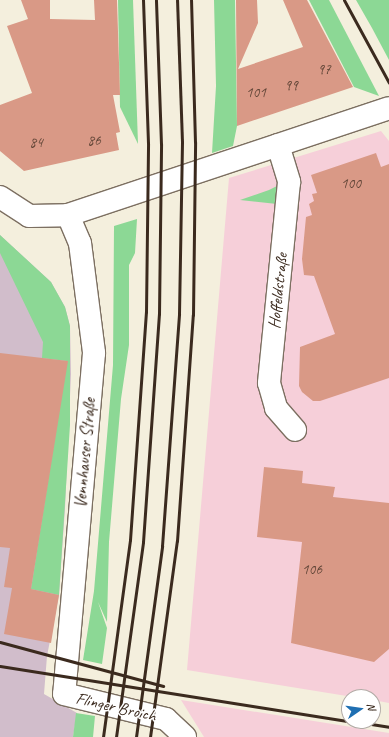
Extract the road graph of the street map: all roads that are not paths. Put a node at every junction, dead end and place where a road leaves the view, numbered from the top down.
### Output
1 (389, 108) edge
2 (278, 145) junction
3 (0, 197) edge
4 (68, 215) junction
5 (295, 430) dead end
6 (64, 694) joint
7 (185, 737) edge

1 - 2 street
2 - 4 street
2 - 5 street, Hoffeldstraße
3 - 4 street
4 - 6 street, Vennhauser Straße
6 - 7 street, Flinger Broich

